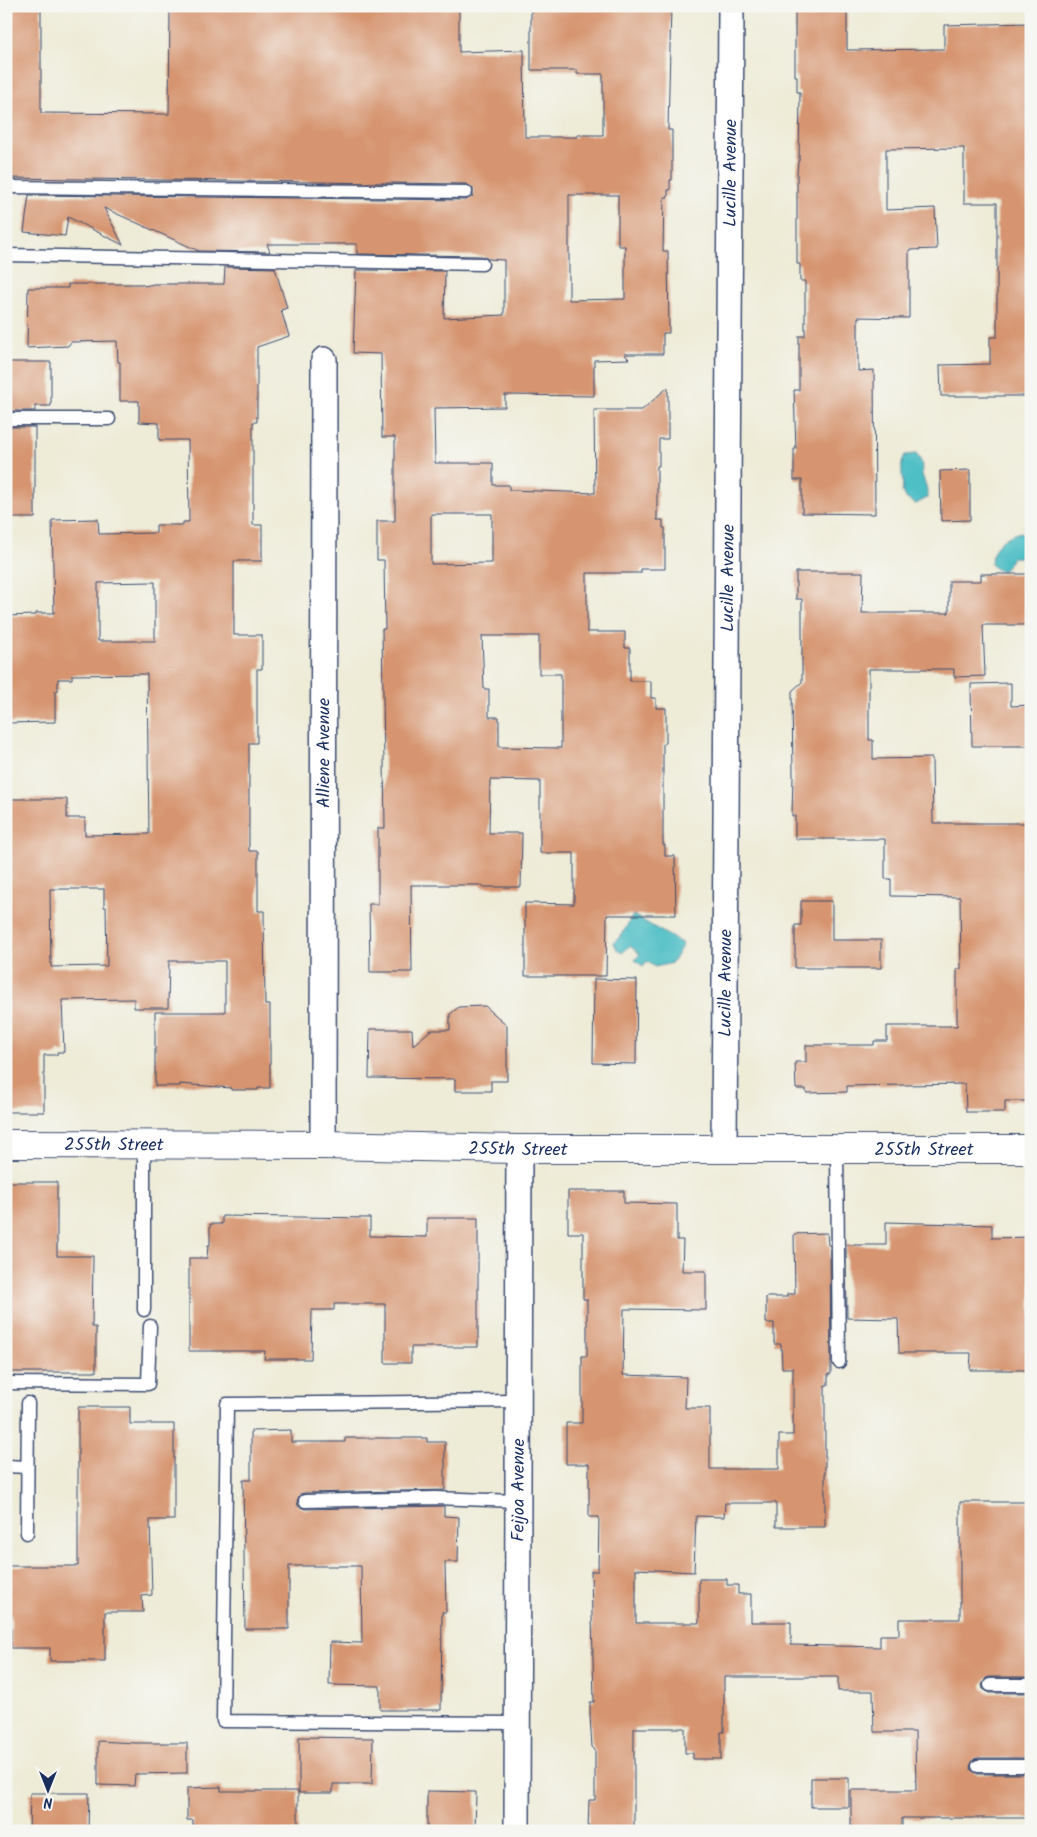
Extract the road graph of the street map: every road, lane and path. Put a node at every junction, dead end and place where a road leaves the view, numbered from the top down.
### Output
1 (731, 6) edge
2 (6, 187) edge
3 (466, 192) dead end
4 (6, 255) edge
5 (482, 264) dead end
6 (324, 360) dead end
7 (6, 419) edge
8 (109, 419) dead end
9 (6, 1144) edge
10 (144, 1145) junction
11 (323, 1145) junction
12 (1031, 1149) edge
13 (519, 1150) junction
14 (724, 1150) junction
15 (837, 1150) junction
16 (144, 1310) dead end
17 (150, 1326) dead end
18 (839, 1362) dead end
19 (6, 1383) edge
20 (519, 1401) junction
21 (28, 1403) dead end
22 (6, 1466) edge
23 (28, 1467) junction
24 (305, 1501) dead end
25 (518, 1502) junction
26 (27, 1533) dead end
27 (990, 1685) dead end
28 (1031, 1685) edge
29 (518, 1722) junction
30 (978, 1766) dead end
31 (1031, 1766) edge
32 (518, 1831) edge

1 - 14 street, Lucille Avenue
2 - 3 lane
4 - 5 lane
6 - 11 street, Alliene Avenue
7 - 8 lane
9 - 10 street, 255th Street
10 - 11 street, 255th Street
10 - 16 lane
11 - 13 street, 255th Street
12 - 15 street, 255th Street
13 - 14 street, 255th Street
13 - 20 street, Feijoa Avenue
14 - 15 street, 255th Street
15 - 18 lane
17 - 19 lane
20 - 25 street, Feijoa Avenue
20 - 29 lane
21 - 23 lane
22 - 23 lane
23 - 26 lane
24 - 25 lane
25 - 29 street, Feijoa Avenue
27 - 28 lane
29 - 32 street, Feijoa Avenue
30 - 31 lane

